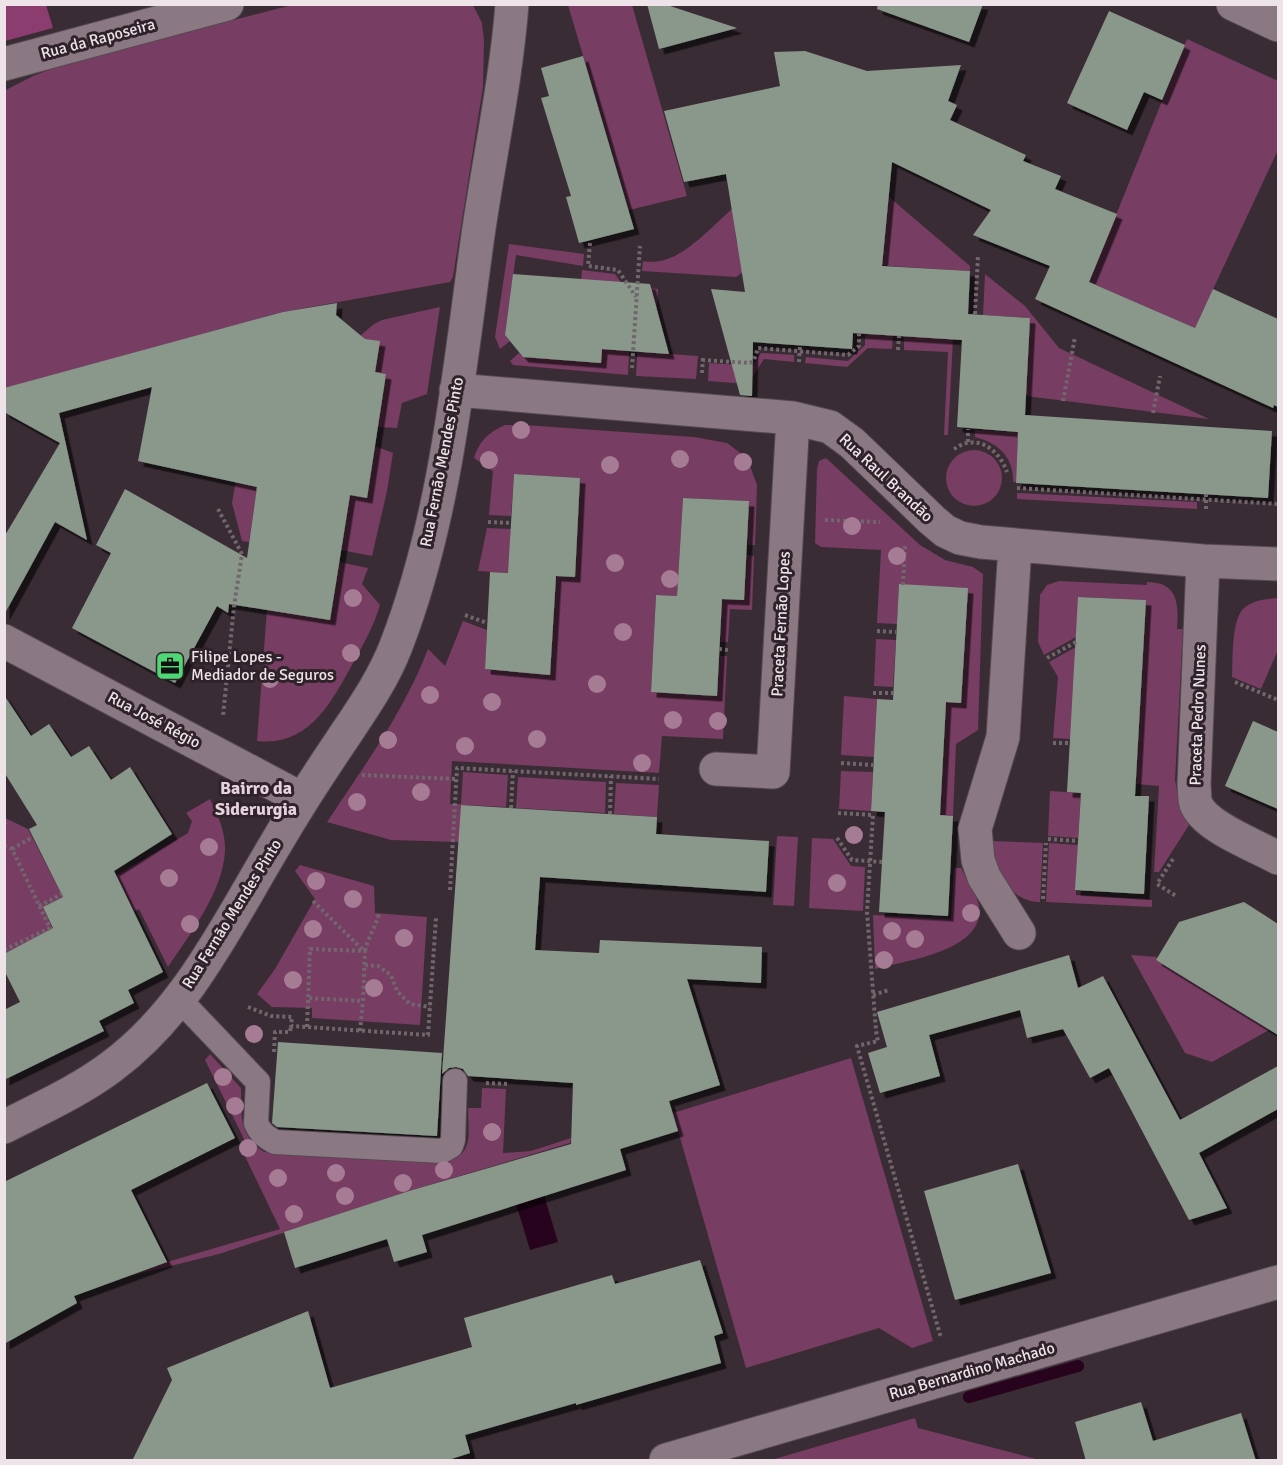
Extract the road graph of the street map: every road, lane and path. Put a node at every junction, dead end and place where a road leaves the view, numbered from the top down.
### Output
1 (227, 4) edge
2 (512, 4) edge
3 (1233, 4) edge
4 (1278, 25) edge
5 (4, 64) edge
6 (590, 243) dead end
7 (640, 246) dead end
8 (978, 255) dead end
9 (636, 297) junction
10 (975, 314) dead end
11 (859, 333) dead end
12 (899, 336) dead end
13 (1075, 337) dead end
14 (800, 348) junction
15 (898, 350) dead end
16 (703, 360) dead end
17 (799, 362) dead end
18 (632, 376) dead end
19 (1160, 376) dead end
20 (456, 390) junction
21 (1063, 401) dead end
22 (1153, 412) dead end
23 (793, 418) junction
24 (968, 429) dead end
25 (968, 442) junction
26 (954, 449) dead end
27 (1007, 472) dead end
28 (1017, 488) dead end
29 (1206, 497) junction
30 (1278, 504) edge
31 (218, 509) dead end
32 (1206, 509) dead end
33 (815, 519) dead end
34 (488, 522) dead end
35 (885, 522) dead end
36 (512, 523) dead end
37 (905, 542) dead end
38 (1015, 546) junction
39 (1203, 561) junction
40 (1278, 564) edge
41 (903, 585) dead end
42 (465, 615) dead end
43 (487, 623) dead end
44 (877, 631) dead end
45 (896, 632) dead end
46 (4, 641) edge
47 (1076, 642) dead end
48 (719, 649) dead end
49 (728, 650) dead end
50 (1047, 658) dead end
51 (1232, 680) dead end
52 (873, 693) dead end
53 (893, 693) dead end
54 (1278, 700) edge
55 (223, 723) dead end
56 (1053, 742) dead end
57 (1070, 743) dead end
58 (841, 763) dead end
59 (873, 765) dead end
60 (716, 769) dead end
61 (513, 771) junction
62 (358, 775) dead end
63 (611, 776) junction
64 (457, 779) junction
65 (659, 779) dead end
66 (302, 799) junction
67 (511, 808) dead end
68 (610, 813) dead end
69 (838, 813) dead end
70 (33, 837) dead end
71 (837, 838) dead end
72 (1078, 841) dead end
73 (4, 846) edge
74 (12, 849) junction
75 (1278, 858) edge
76 (1173, 859) dead end
77 (869, 862) junction
78 (882, 862) dead end
79 (450, 890) dead end
80 (62, 894) dead end
81 (1176, 896) dead end
82 (313, 901) dead end
83 (1043, 902) dead end
84 (39, 906) junction
85 (379, 913) dead end
86 (436, 918) dead end
87 (1019, 933) dead end
88 (4, 950) edge
89 (365, 951) junction
90 (365, 965) junction
91 (889, 990) dead end
92 (873, 994) junction
93 (308, 998) junction
94 (179, 999) junction
95 (363, 1001) junction
96 (248, 1007) dead end
97 (430, 1007) junction
98 (291, 1026) junction
99 (307, 1027) junction
100 (360, 1031) junction
101 (275, 1051) dead end
102 (455, 1081) dead end
103 (4, 1127) edge
104 (1278, 1282) edge
105 (941, 1338) dead end
106 (666, 1461) edge

1 - 5 street, Rua da Raposeira
2 - 20 street, Rua Fernão Mendes Pinto
3 - 4 street
6 - 9 path
7 - 9 path
8 - 10 path
9 - 18 path
11 - 14 path
12 - 15 path
13 - 21 path
14 - 16 path
14 - 17 path
19 - 22 path
20 - 23 street, Rua Raul Brandão
20 - 66 street, Rua Fernão Mendes Pinto
23 - 38 street, Rua Raul Brandão
23 - 60 street, Praceta Fernão Lopes
24 - 25 path
25 - 26 path
25 - 27 path
28 - 29 path
29 - 30 path
29 - 32 path
31 - 55 path
33 - 35 path
34 - 36 path
37 - 41 path
38 - 39 street, Rua Raul Brandão
38 - 87 street
39 - 40 street, Rua Raul Brandão
39 - 75 street, Praceta Pedro Nunes
42 - 43 path
44 - 45 path
46 - 66 street, Rua José Régio
47 - 50 path
48 - 49 path
51 - 54 path
52 - 53 path
56 - 57 path
58 - 59 path
61 - 63 path
61 - 64 path
61 - 67 path
62 - 64 path
63 - 65 path
63 - 68 path
64 - 79 path
66 - 94 street, Rua Fernão Mendes Pinto
69 - 77 path
70 - 74 path
71 - 77 path
72 - 83 path
73 - 74 path
74 - 84 path
76 - 81 path
77 - 78 path
77 - 92 path
80 - 84 path
82 - 89 path
84 - 88 path
85 - 89 path
86 - 97 path
89 - 90 path
89 - 93 path
90 - 95 path
90 - 97 path
91 - 92 path
92 - 105 path
93 - 95 path
93 - 99 path
94 - 102 lane
94 - 103 street, Rua Fernão Mendes Pinto
95 - 100 path
96 - 98 path
97 - 100 path
98 - 99 path
98 - 101 path
99 - 100 path
104 - 106 street, Rua Bernardino Machado

